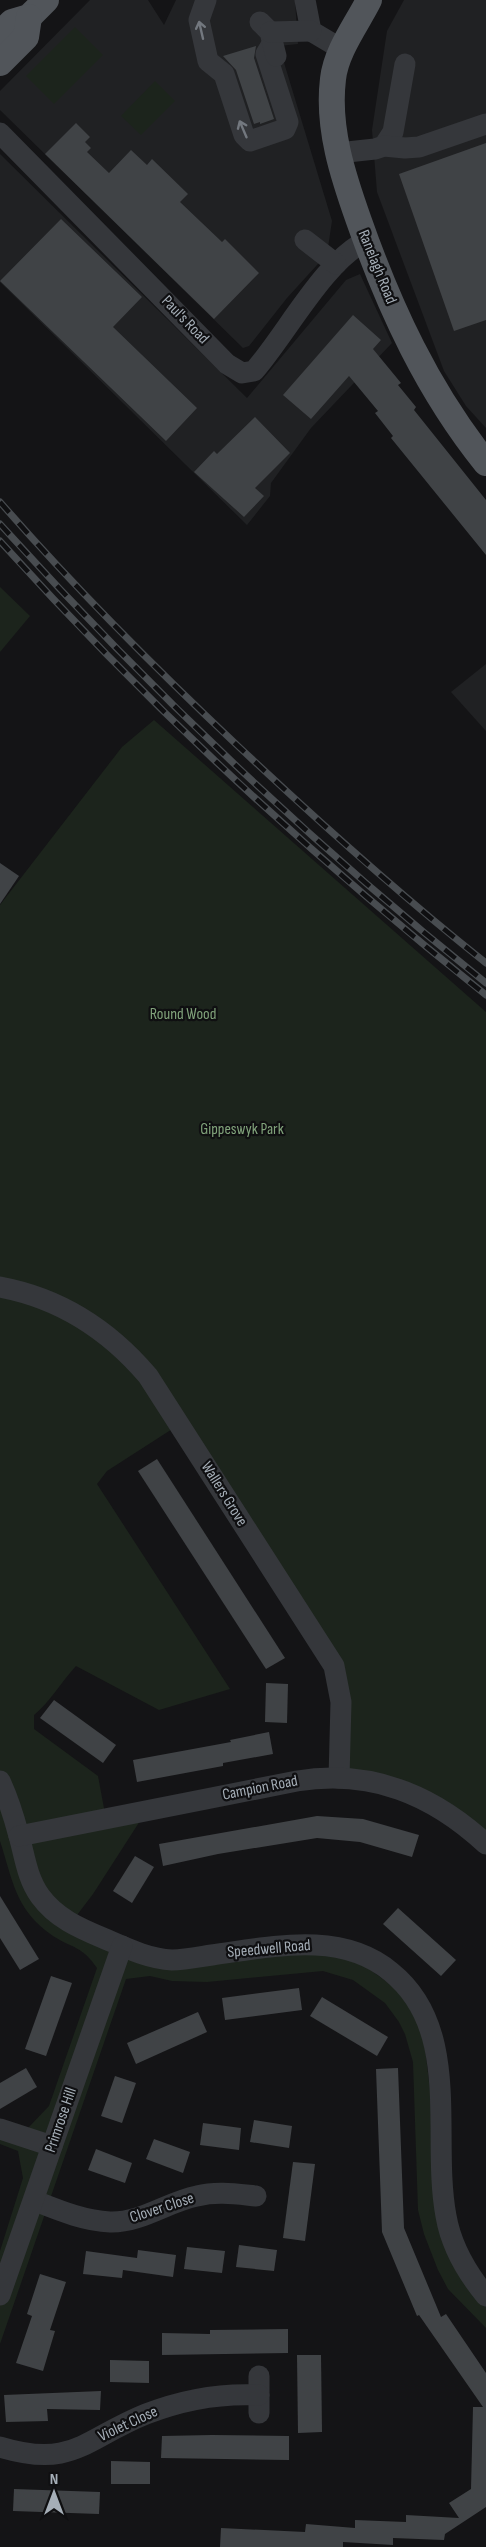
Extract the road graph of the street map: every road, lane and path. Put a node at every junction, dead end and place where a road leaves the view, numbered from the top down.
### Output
1 (206, 0) edge
2 (304, 0) edge
3 (369, 0) edge
4 (37, 9) edge
5 (310, 31) junction
6 (267, 33) junction
7 (0, 34) edge
8 (343, 50) junction
9 (0, 63) edge
10 (405, 64) dead end
11 (486, 124) edge
12 (0, 133) edge
13 (289, 141) dead end
14 (384, 146) junction
15 (338, 153) junction
16 (305, 240) dead end
17 (366, 241) junction
18 (336, 264) junction
19 (486, 463) edge
20 (0, 1287) edge
21 (339, 1778) junction
22 (0, 1780) edge
23 (19, 1836) junction
24 (486, 1844) edge
25 (122, 1946) junction
26 (0, 2129) edge
27 (52, 2146) junction
28 (256, 2196) dead end
29 (35, 2201) junction
30 (0, 2295) edge
31 (486, 2296) edge
32 (259, 2395) dead end
33 (0, 2447) edge

6 -> 1 street
2 - 5 street
3 - 8 main road, Ranelagh Road
4 - 7 main road
4 - 9 main road
5 - 6 street
5 - 8 street
6 - 13 street
8 - 15 main road, Ranelagh Road
10 - 14 street
11 - 14 street
12 - 18 street, Paul's Road
14 - 15 street
15 - 17 main road, Ranelagh Road
16 - 18 street
17 - 18 street, Paul's Road
17 - 19 main road, Ranelagh Road
20 - 21 street, Wallers Grove
21 - 23 street, Campion Road
21 - 24 street, Campion Road
22 - 23 street, Speedwell Road
23 - 25 street, Speedwell Road
25 - 27 street, Primrose Hill
25 - 31 street, Speedwell Road
26 - 27 street
27 - 29 street, Primrose Hill
28 - 29 street, Clover Close
29 - 30 street, Primrose Hill
32 - 33 street, Violet Close

